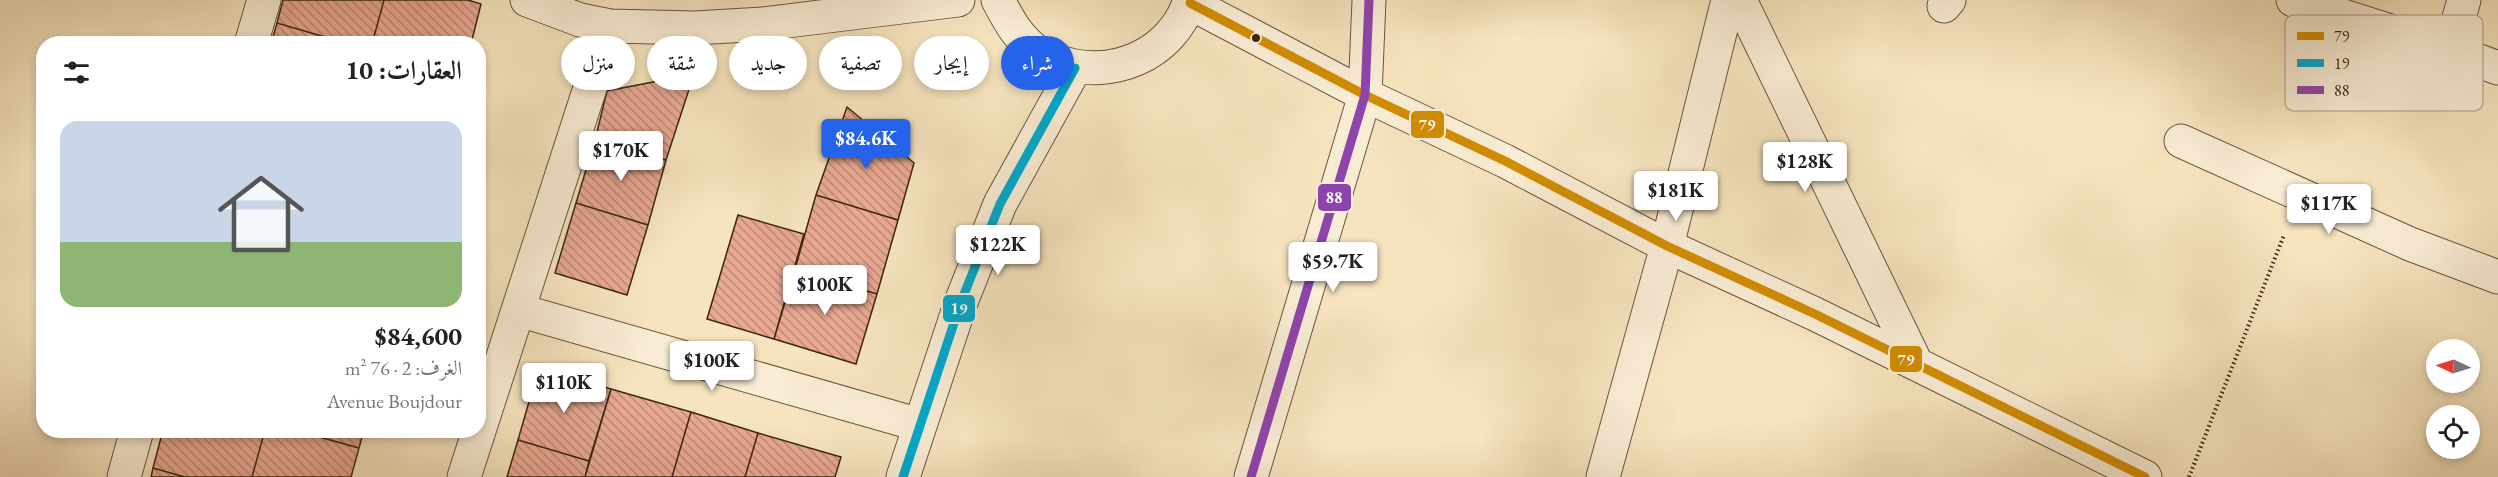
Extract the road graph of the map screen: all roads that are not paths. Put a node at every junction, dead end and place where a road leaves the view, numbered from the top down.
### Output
1 (264, 0) edge
2 (527, 0) edge
3 (958, 0) edge
4 (998, 0) edge
5 (1369, 0) edge
6 (1728, 0) edge
7 (1740, 0) edge
8 (2293, 0) edge
9 (2464, 0) edge
10 (1190, 1) edge
11 (845, 7) edge
12 (2340, 15) edge
13 (2460, 15) edge
14 (610, 26) junction
15 (253, 36) edge
16 (2483, 62) edge
17 (1075, 68) junction
18 (2498, 68) edge
19 (1365, 95) junction
20 (2181, 141) dead end
21 (1667, 246) junction
22 (2498, 277) edge
23 (518, 310) junction
24 (1916, 363) junction
25 (486, 409) edge
26 (920, 424) junction
27 (135, 438) edge
28 (477, 438) edge
29 (124, 477) edge
30 (464, 477) edge
31 (903, 477) edge
32 (1251, 477) edge
33 (1603, 477) edge
34 (2145, 477) edge

1 - 15 street
2 - 14 street
3 - 11 street
4 - 17 street
5 - 19 street
6 - 21 street
7 - 24 street
8 - 12 street
9 - 13 street
10 - 17 street
10 - 19 street
11 - 14 street
14 - 23 street
16 - 18 street
17 - 26 street
19 - 21 street
19 - 32 street
20 - 22 street
21 - 24 street
21 - 33 street
23 - 25 street
23 - 26 street
24 - 34 street
26 - 31 street
27 - 29 street
28 - 30 street

